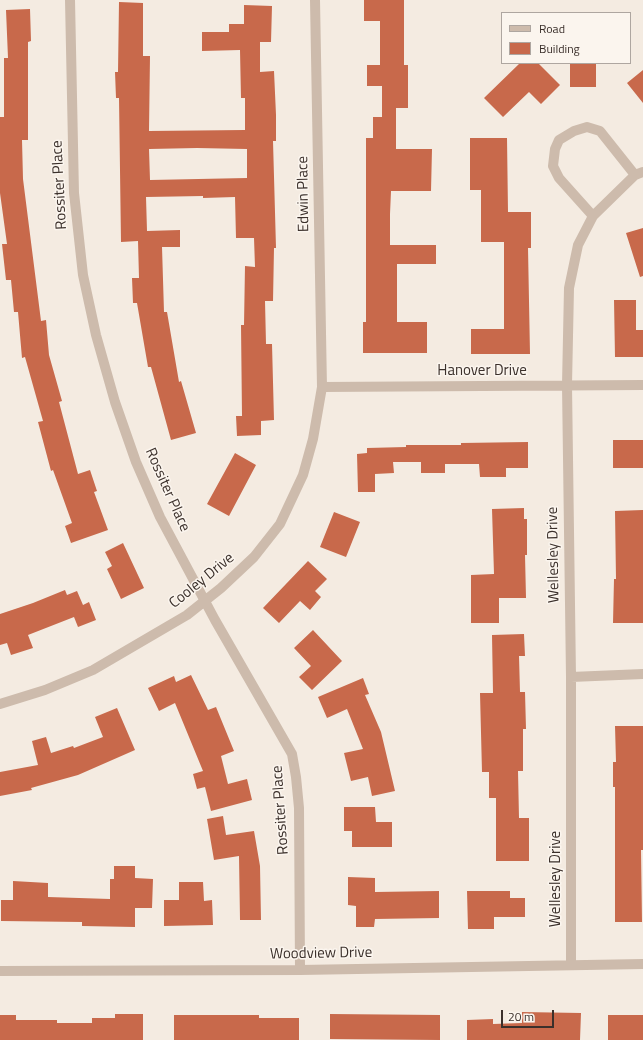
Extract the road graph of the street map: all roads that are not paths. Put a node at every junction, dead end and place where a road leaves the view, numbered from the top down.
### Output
1 (70, 0) edge
2 (315, 0) edge
3 (639, 174) edge
4 (593, 216) junction
5 (567, 385) junction
6 (643, 385) edge
7 (322, 387) junction
8 (205, 601) junction
9 (643, 674) edge
10 (571, 677) junction
11 (0, 704) edge
12 (643, 964) edge
13 (571, 965) junction
14 (0, 970) edge
15 (300, 970) junction

1 - 8 street, Rossiter Place
2 - 7 street, Edwin Place
3 - 4 street, Wellesley Drive
3 - 4 street
4 - 5 street, Wellesley Drive
5 - 6 street, Hanover Drive
5 - 7 street, Hanover Drive
5 - 10 street, Wellesley Drive
7 - 8 street, Cooley Drive
8 - 11 street, Cooley Drive
8 - 15 street, Rossiter Place
9 - 10 street
10 - 13 street, Wellesley Drive
12 - 13 street, Woodview Drive
13 - 15 street, Woodview Drive
14 - 15 street, Woodview Drive

